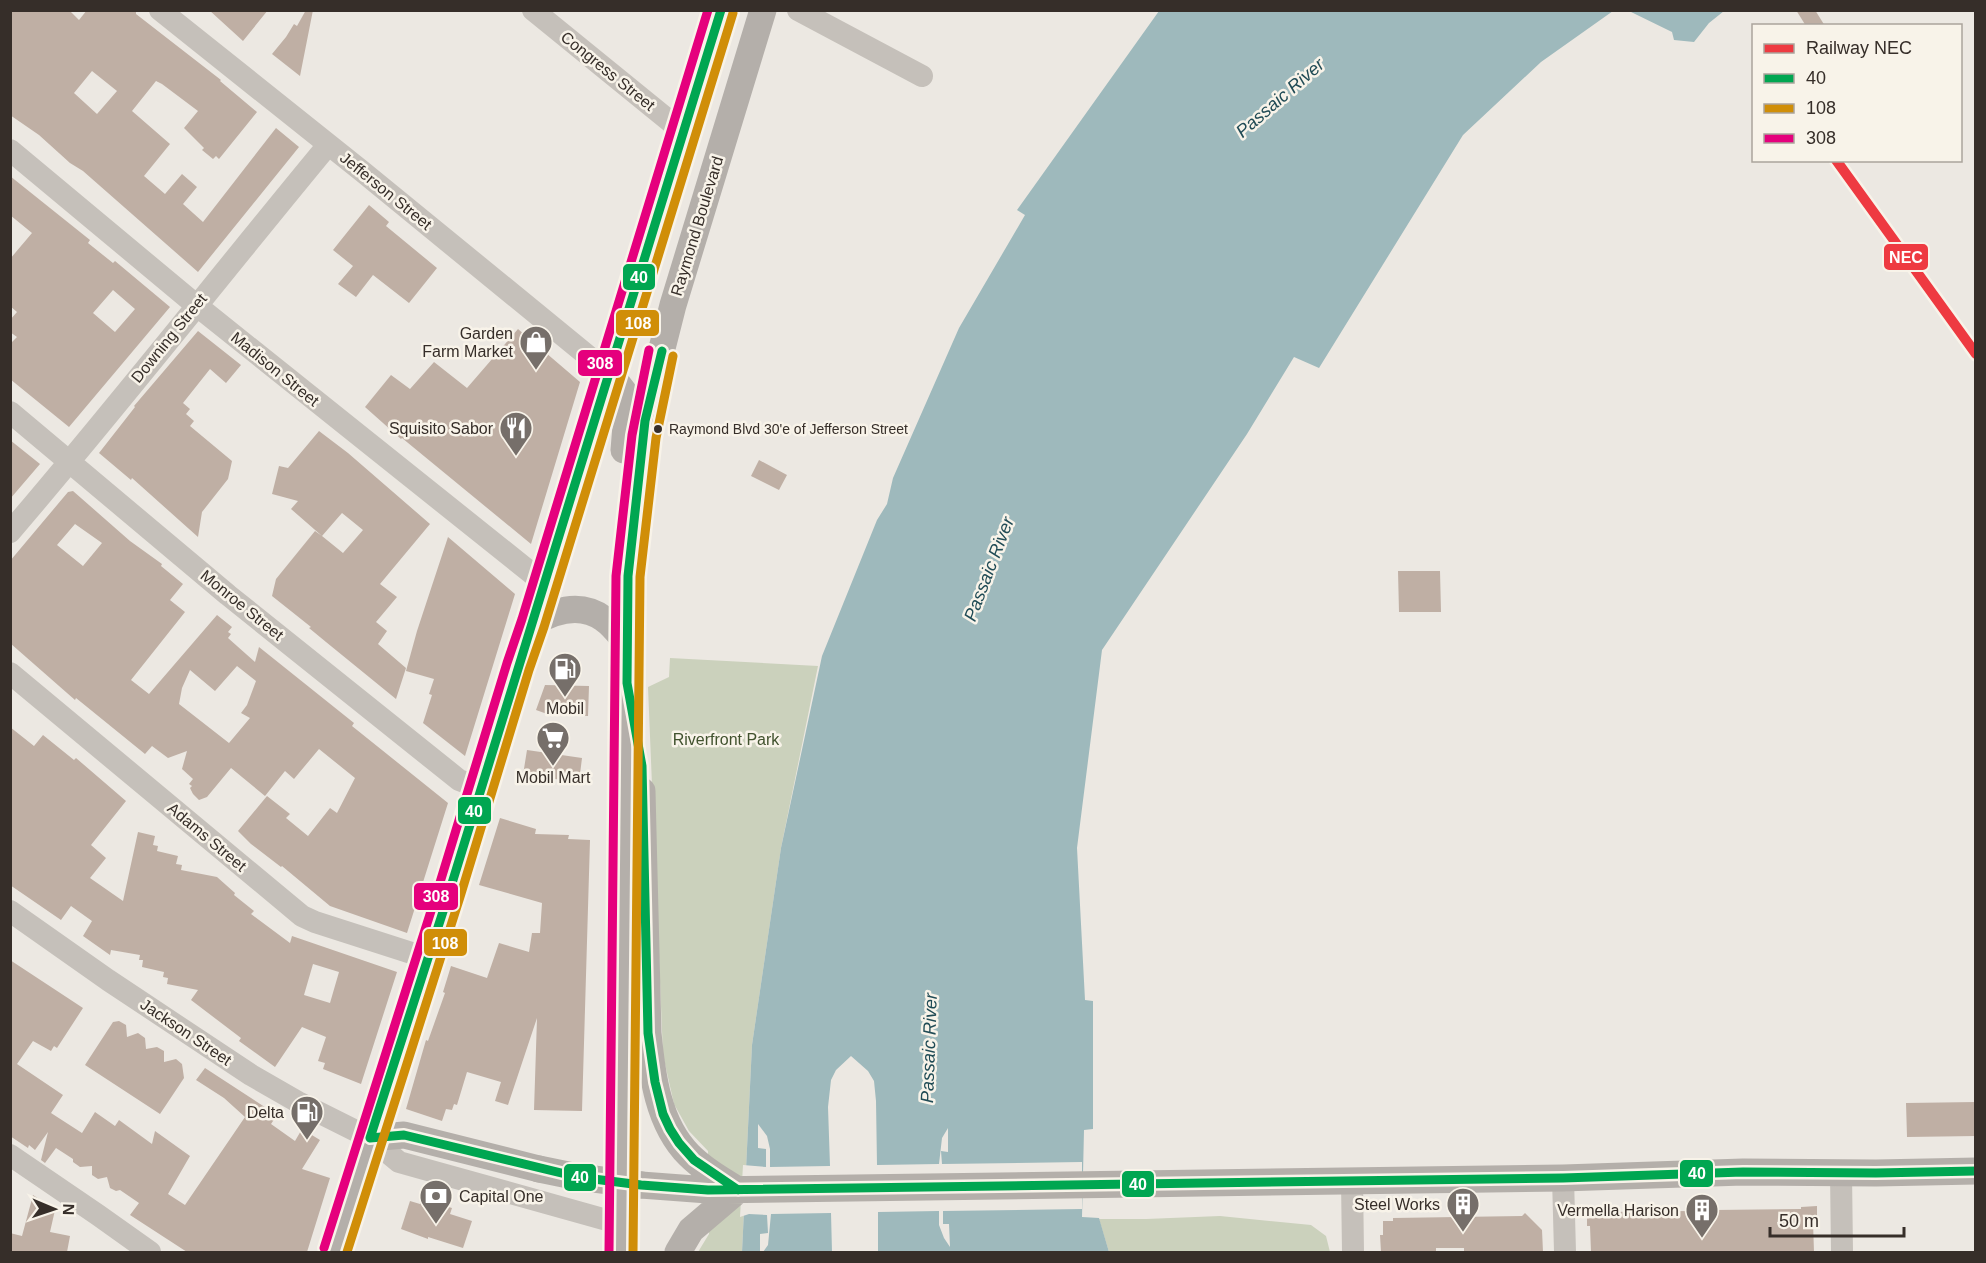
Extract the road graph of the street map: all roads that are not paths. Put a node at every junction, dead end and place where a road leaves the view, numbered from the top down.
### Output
1 (160, 10) edge
2 (532, 10) edge
3 (721, 10) edge
4 (763, 10) edge
5 (798, 10) edge
6 (922, 76) dead end
7 (683, 132) junction
8 (328, 145) junction
9 (10, 150) edge
10 (196, 305) junction
11 (610, 374) junction
12 (10, 412) edge
13 (70, 462) junction
14 (10, 532) edge
15 (628, 576) junction
16 (545, 584) junction
17 (533, 623) junction
18 (627, 643) junction
19 (10, 673) edge
20 (627, 683) junction
21 (480, 788) junction
22 (13, 920) edge
23 (427, 958) junction
24 (370, 1138) junction
25 (10, 1155) edge
26 (1976, 1171) edge
27 (1841, 1173) junction
28 (1563, 1178) junction
29 (1352, 1181) junction
30 (708, 1193) junction
31 (621, 1224) junction
32 (150, 1252) edge
33 (334, 1252) edge
34 (621, 1252) edge
35 (678, 1252) edge
36 (1353, 1252) edge
37 (1565, 1252) edge
38 (1842, 1252) edge

1 - 8 street, Jefferson Street
2 - 7 street, Congress Street
3 - 7 main road
4 - 15 main road, Raymond Boulevard
5 - 6 street
7 - 11 main road
8 - 10 street, Downing Street
8 - 11 street, Jefferson Street
9 - 10 street, Madison Street
10 - 13 street, Downing Street
10 - 16 street, Madison Street
11 - 15 main road
11 - 16 main road
12 - 13 street, Monroe Street
13 - 14 street, Downing Street
13 - 21 street, Monroe Street
15 - 18 main road, Raymond Boulevard
16 - 17 main road
17 - 18 main road
17 - 21 main road
18 - 20 main road, Raymond Boulevard
19 - 23 street, Adams Street
20 - 30 main road
20 - 31 main road, Raymond Boulevard
21 - 23 main road
22 - 24 street, Jackson Street
23 - 24 main road
24 - 30 main road, bridge
24 - 31 street, Jackson Street
24 - 33 main road
25 - 32 street
26 - 27 main road
27 - 28 main road
27 - 38 street
28 - 29 main road
28 - 37 street
29 - 30 main road
29 - 36 street
30 - 35 main road
31 - 34 main road, Raymond Boulevard

